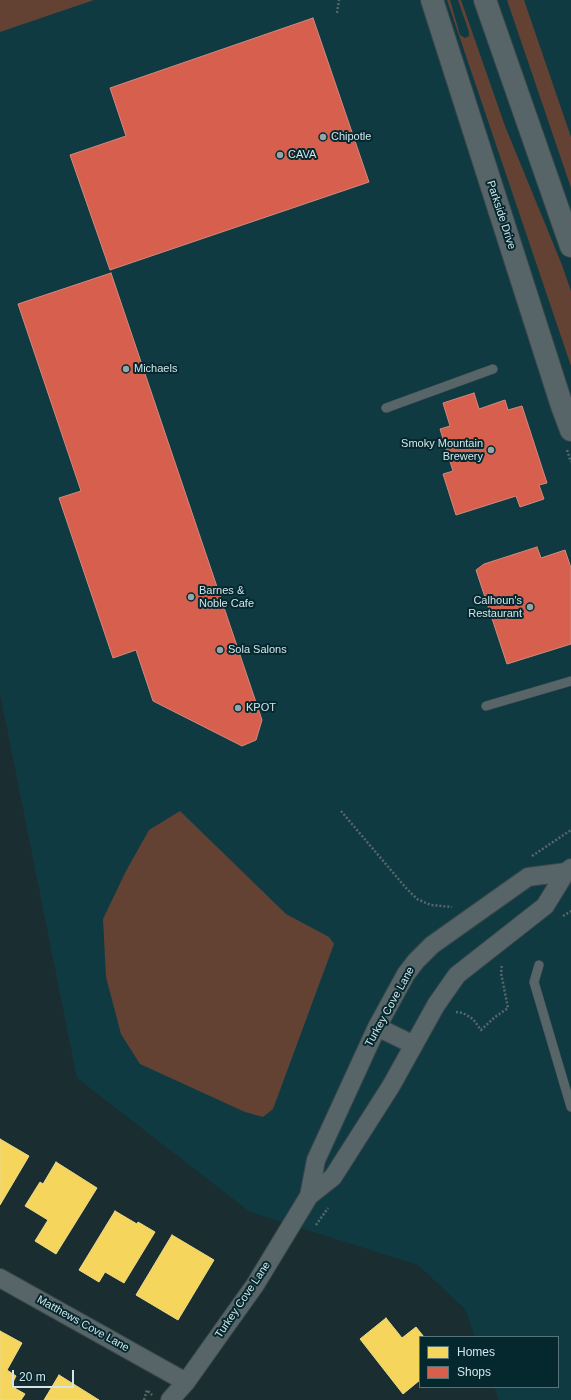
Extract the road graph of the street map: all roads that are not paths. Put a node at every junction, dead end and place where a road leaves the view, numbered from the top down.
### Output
1 (432, 0) edge
2 (485, 0) edge
3 (571, 246) edge
4 (493, 369) dead end
5 (386, 408) dead end
6 (571, 430) edge
7 (571, 681) edge
8 (486, 706) dead end
9 (568, 870) edge
10 (539, 965) dead end
11 (377, 1027) junction
12 (414, 1046) junction
13 (571, 1107) edge
14 (309, 1196) junction
15 (0, 1278) edge
16 (186, 1382) junction
17 (170, 1400) edge

1 - 6 street, Parkside Drive
2 - 3 street
4 - 5 lane
7 - 8 lane
9 - 11 street, Turkey Cove Lane
9 - 12 street, Turkey Cove Lane
10 - 13 lane
11 - 12 street
11 - 14 street, Turkey Cove Lane
12 - 14 street, Turkey Cove Lane
14 - 16 street, Turkey Cove Lane
15 - 16 street, Matthews Cove Lane
16 - 17 street, Turkey Cove Lane

